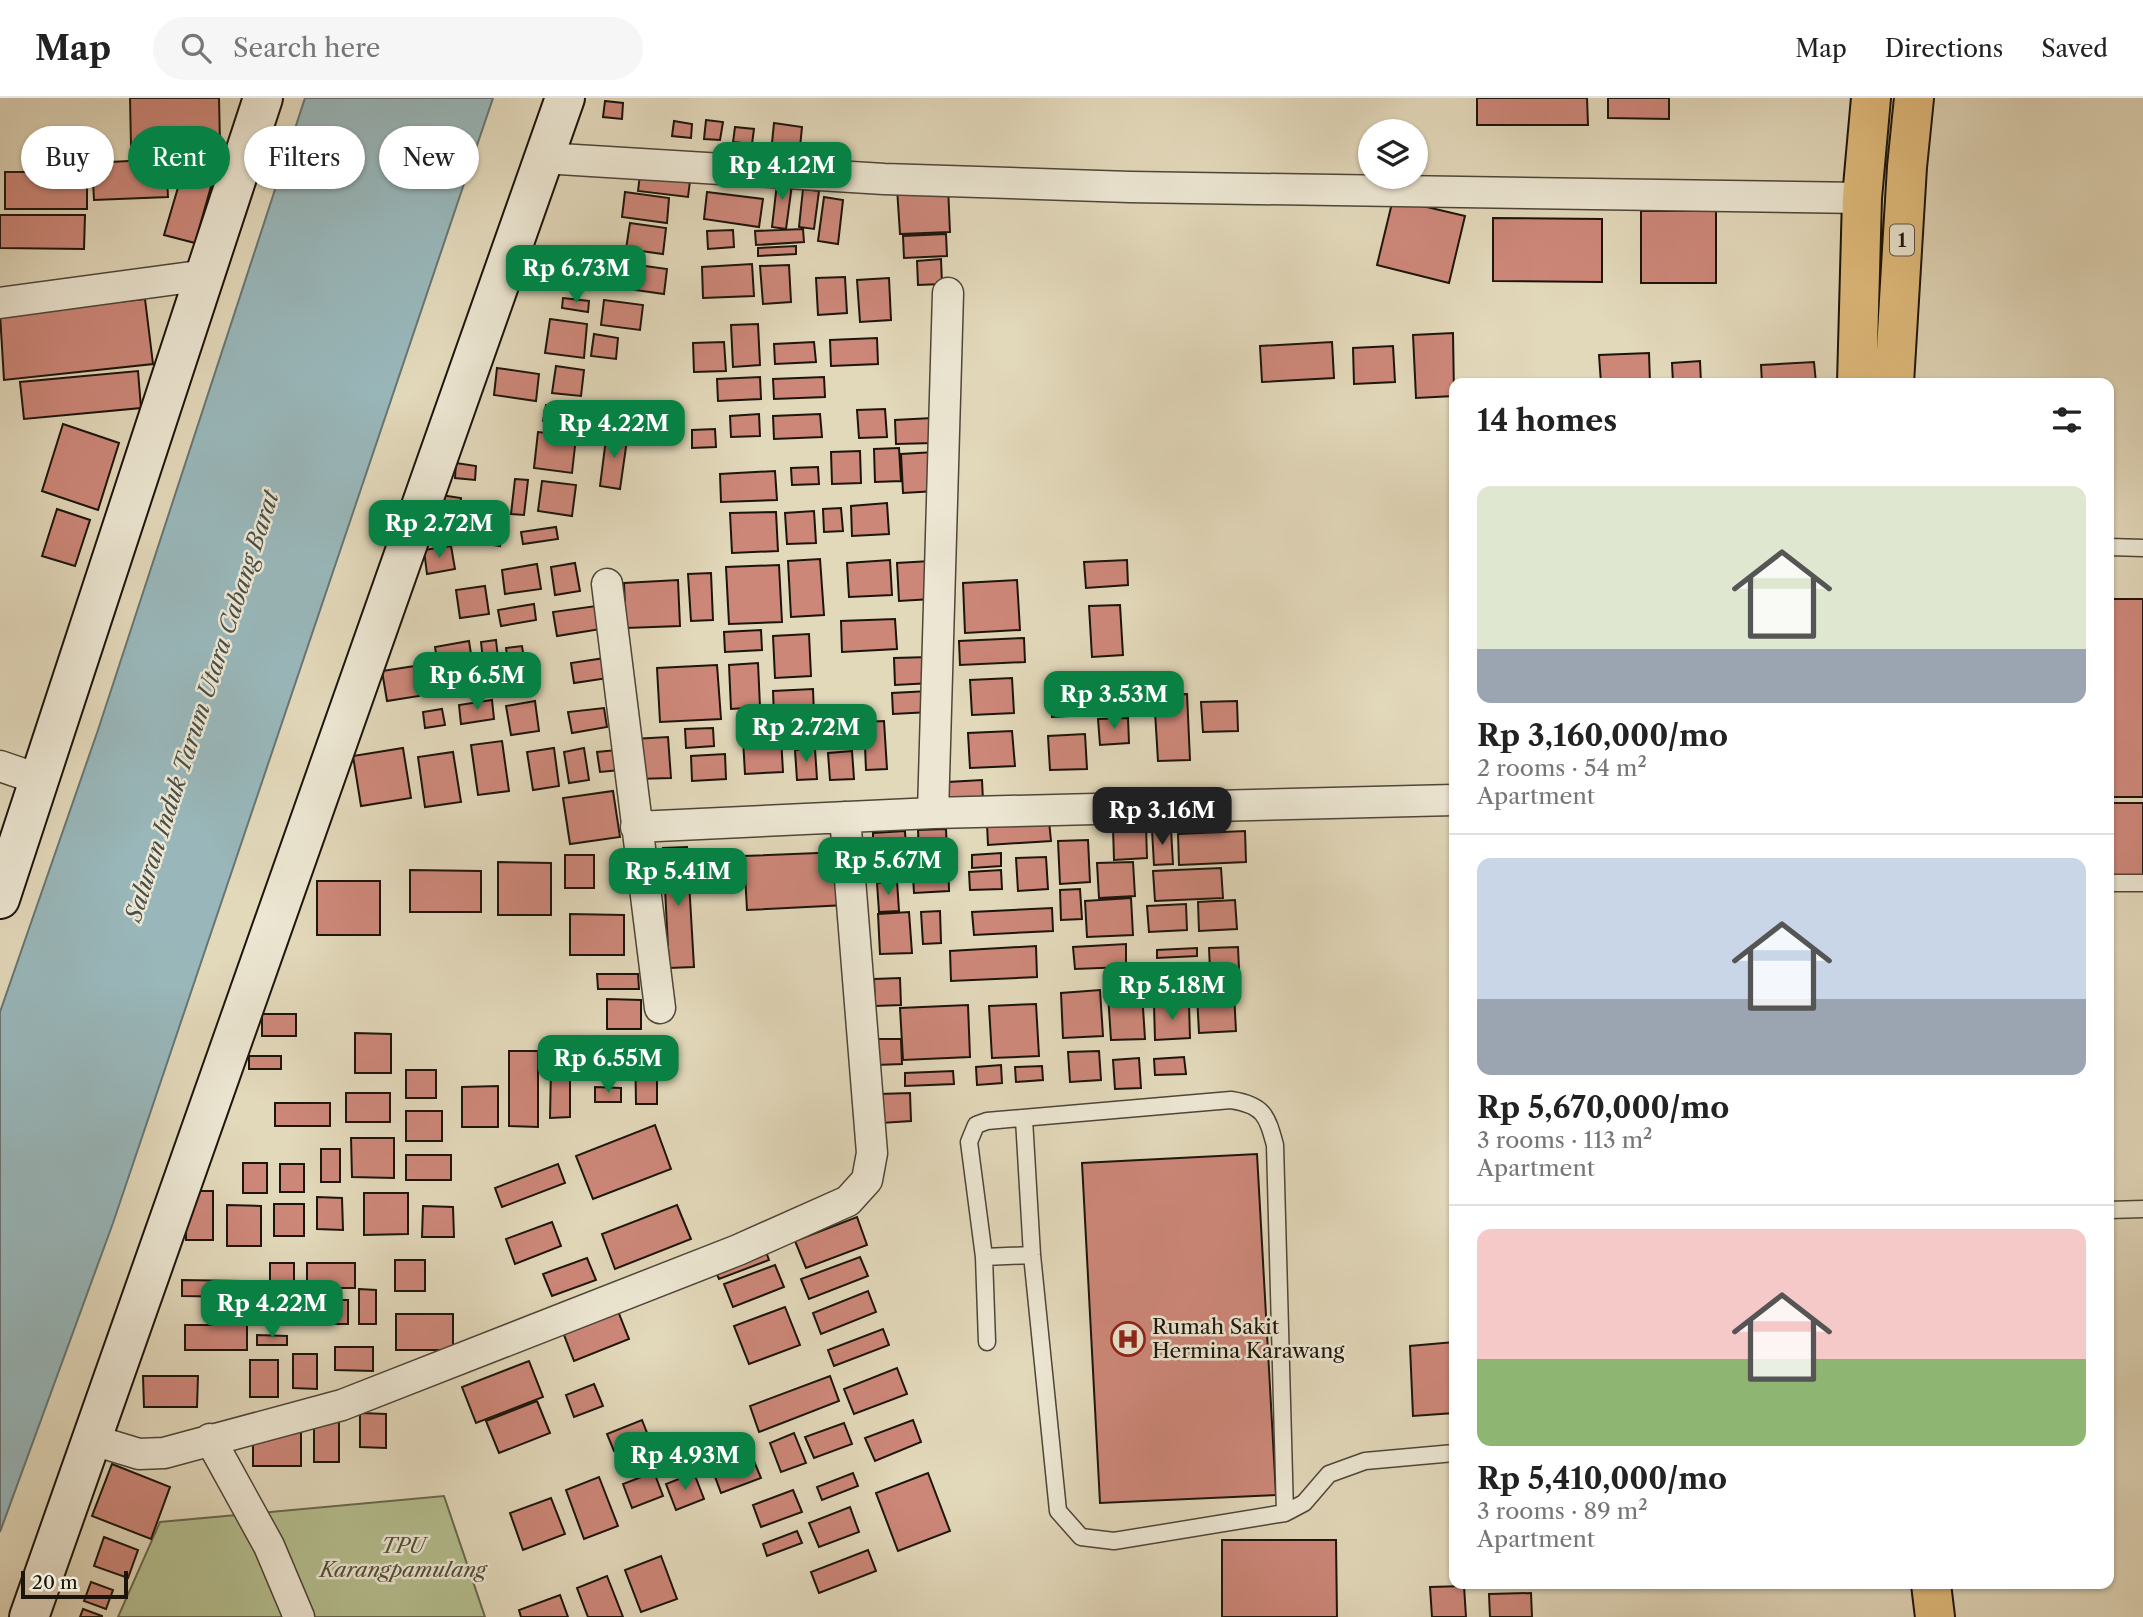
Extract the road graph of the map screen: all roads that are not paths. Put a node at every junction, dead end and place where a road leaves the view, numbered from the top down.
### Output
1 (263, 98) edge
2 (565, 98) edge
3 (1871, 98) edge
4 (1914, 98) edge
5 (543, 158) junction
6 (1862, 198) junction
7 (206, 275) junction
8 (947, 293) dead end
9 (0, 303) edge
10 (1857, 378) edge
11 (1894, 378) edge
12 (2114, 547) edge
13 (2143, 548) edge
14 (607, 584) dead end
15 (0, 766) edge
16 (41, 780) junction
17 (1449, 800) edge
18 (933, 813) junction
19 (845, 817) junction
20 (636, 827) junction
21 (2114, 883) edge
22 (2143, 883) edge
23 (0, 899) edge
24 (660, 1008) dead end
25 (1024, 1119) junction
26 (2143, 1209) edge
27 (2114, 1210) edge
28 (1032, 1255) junction
29 (984, 1257) junction
30 (987, 1342) dead end
31 (210, 1439) junction
32 (93, 1440) junction
33 (1449, 1453) edge
34 (1285, 1514) junction
35 (1932, 1589) edge
36 (29, 1617) edge
37 (299, 1617) edge
38 (1935, 1617) edge

1 - 7 street
2 - 5 street
3 - 6 main road, 1
4 - 11 main road, 1
5 - 6 street
5 - 32 street
6 - 10 main road, 1
7 - 9 street
7 - 16 street
8 - 18 street
12 - 13 lane
14 - 20 street
15 - 16 street
16 - 23 street
17 - 18 street
18 - 19 street
19 - 20 street
19 - 31 street
20 - 24 street
21 - 22 lane
25 - 28 lane
25 - 29 lane
25 - 34 lane
26 - 27 lane
28 - 29 lane
28 - 34 lane
29 - 30 lane
31 - 32 street
31 - 37 street
32 - 36 street
33 - 34 lane
35 - 38 main road

